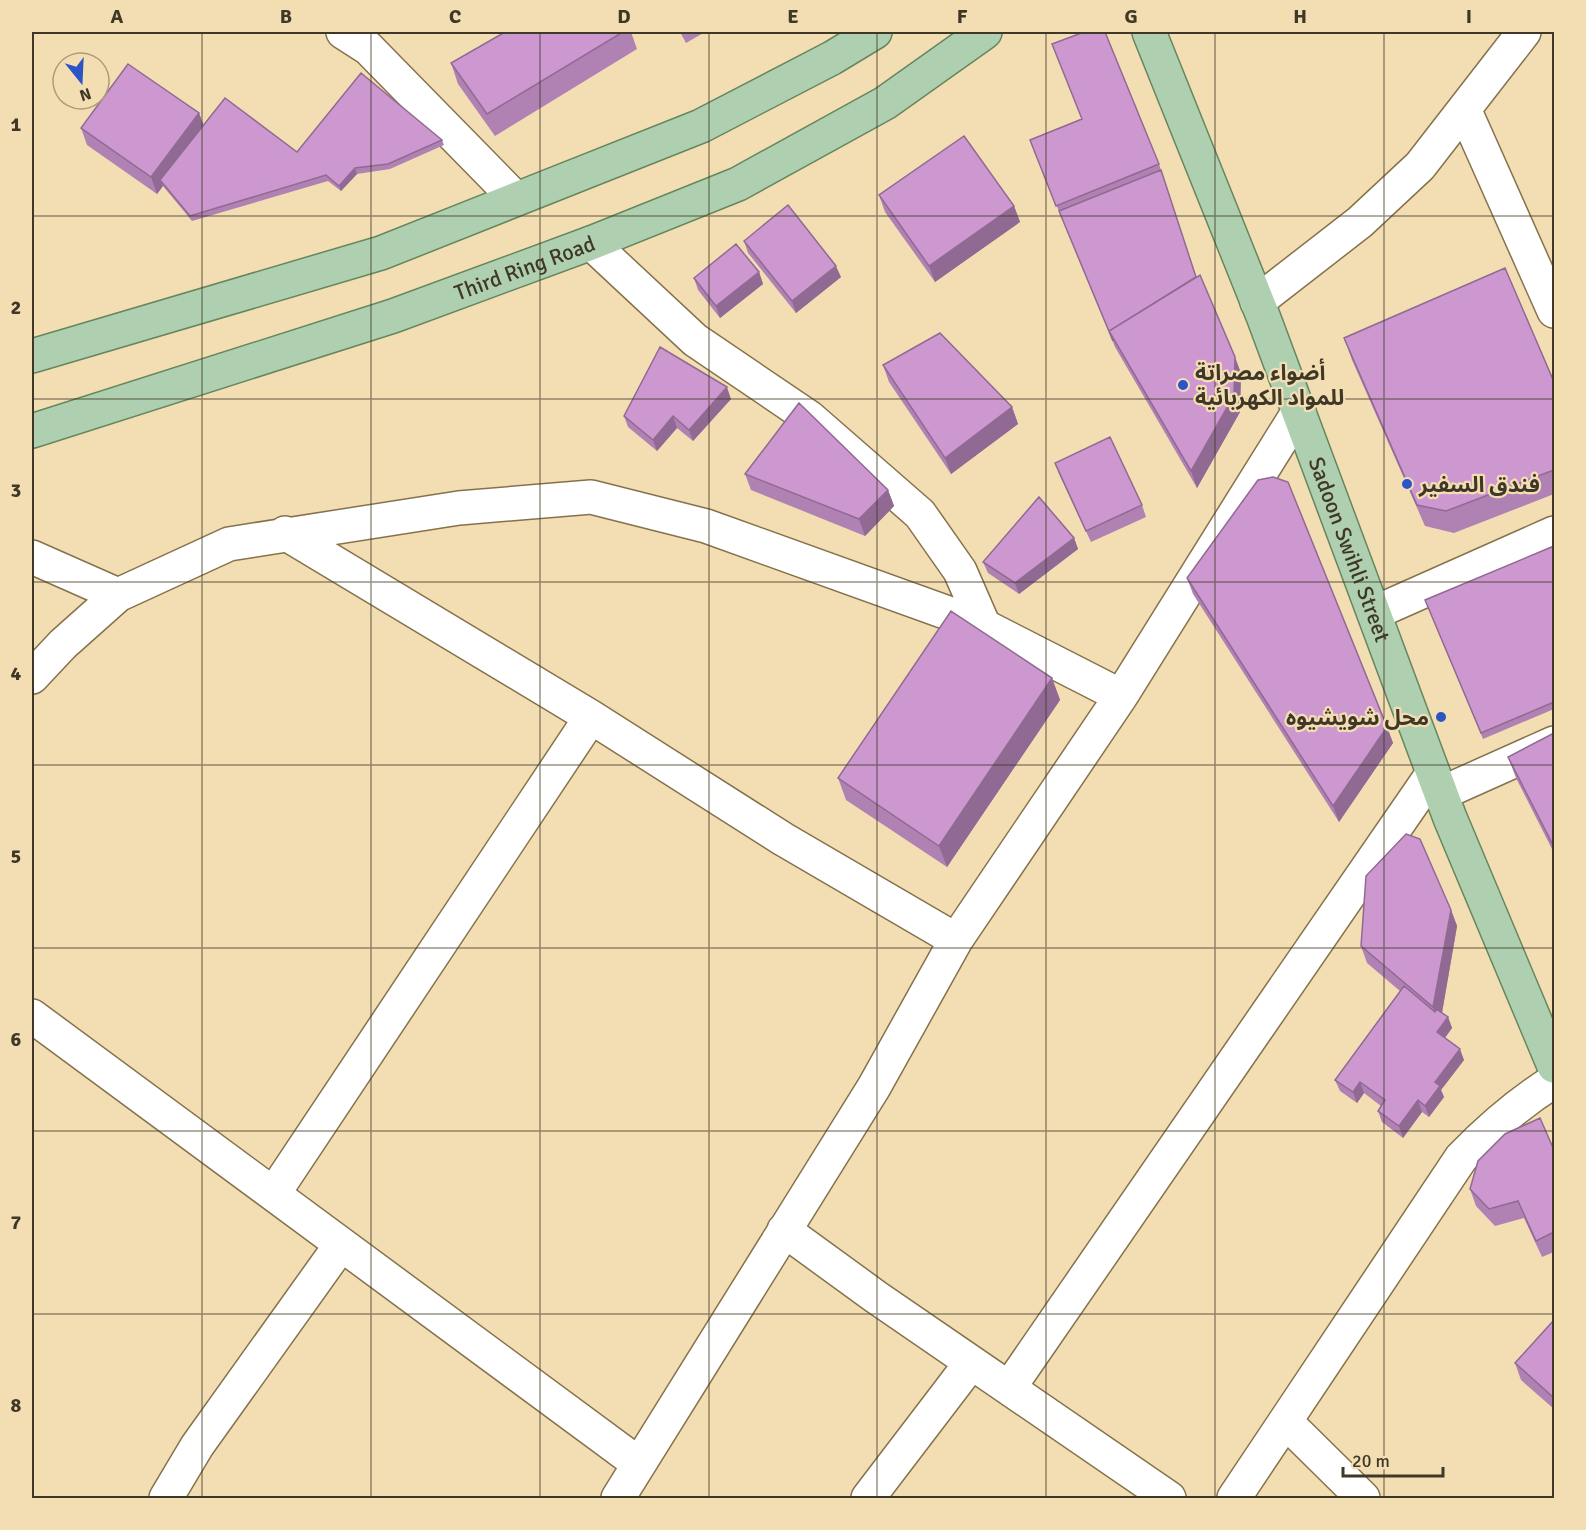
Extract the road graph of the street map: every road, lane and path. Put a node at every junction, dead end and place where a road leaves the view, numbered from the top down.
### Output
1 (343, 32) edge
2 (875, 32) edge
3 (985, 32) edge
4 (1149, 32) edge
5 (1524, 32) edge
6 (1465, 111) junction
7 (515, 198) junction
8 (591, 243) junction
9 (1257, 302) junction
10 (1554, 311) edge
11 (32, 356) edge
12 (1299, 411) junction
13 (32, 431) edge
14 (285, 533) junction
15 (1554, 533) edge
16 (32, 557) edge
17 (118, 595) junction
18 (1374, 613) junction
19 (984, 626) junction
20 (32, 677) edge
21 (1121, 696) junction
22 (591, 717) junction
23 (1554, 744) edge
24 (1437, 784) junction
25 (956, 940) junction
26 (32, 1016) edge
27 (1554, 1066) edge
28 (1554, 1081) edge
29 (274, 1193) junction
30 (784, 1230) junction
31 (340, 1246) junction
32 (971, 1362) junction
33 (1009, 1388) junction
34 (1286, 1422) junction
35 (639, 1464) junction
36 (166, 1498) edge
37 (618, 1498) edge
38 (868, 1498) edge
39 (1169, 1498) edge
40 (1234, 1498) edge
41 (1363, 1498) edge

1 - 7 street
2 - 7 main road
3 - 8 main road, Third Ring Road
4 - 9 main road, Sadoon Swihli Street
5 - 6 street
6 - 9 street
6 - 10 street
7 - 11 main road
8 - 13 main road, Third Ring Road
8 - 19 street
9 - 12 main road, Sadoon Swihli Street
12 - 18 main road, Sadoon Swihli Street
12 - 21 street
14 - 17 street
14 - 19 street
14 - 22 street
15 - 18 street
16 - 17 street
17 - 20 street
18 - 24 main road, Sadoon Swihli Street
19 - 21 street
21 - 25 street
22 - 25 street
22 - 29 street
23 - 24 street
24 - 27 main road, Sadoon Swihli Street
24 - 33 street
25 - 30 street
26 - 29 street
28 - 34 street
29 - 31 street
30 - 32 street
30 - 35 street
31 - 35 street
31 - 36 street
32 - 33 street
32 - 38 street
33 - 39 street
34 - 40 street
34 - 41 street
35 - 37 street

